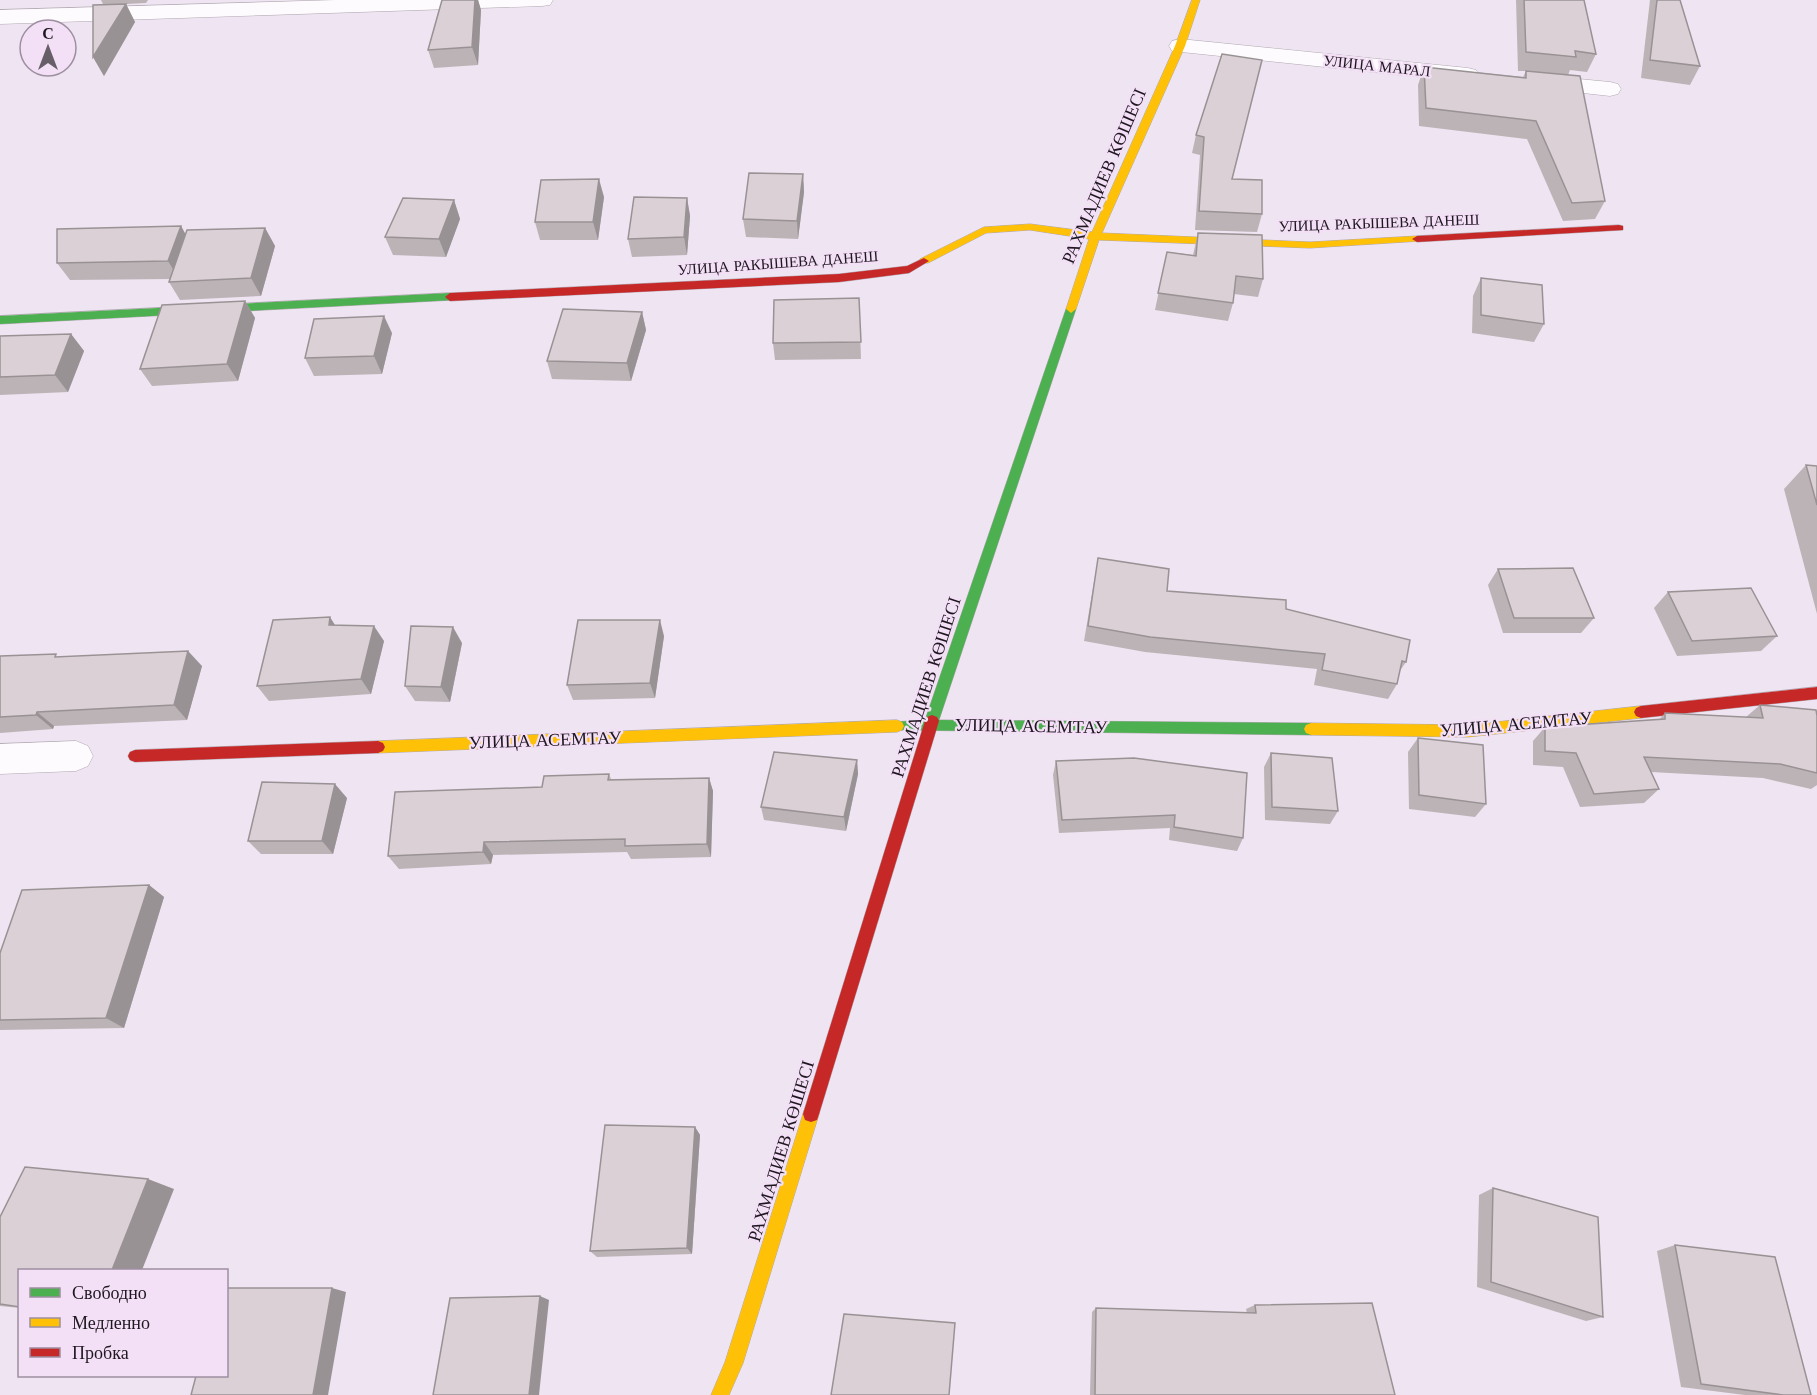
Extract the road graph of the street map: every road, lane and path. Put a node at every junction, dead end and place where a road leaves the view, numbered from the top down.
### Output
1 (542, 0) edge
2 (1196, 0) edge
3 (0, 17) edge
4 (1180, 46) junction
5 (1490, 77) edge
6 (1514, 79) edge
7 (1610, 89) dead end
8 (1619, 228) dead end
9 (1095, 236) junction
10 (0, 320) edge
11 (1817, 693) edge
12 (931, 724) junction
13 (76, 756) dead end
14 (135, 756) dead end
15 (0, 759) edge
16 (720, 1395) edge

1 - 3 street
2 - 4 street, РАХМАДИЕВ КӨШЕСІ
4 - 5 street, УЛИЦА МАРАЛ
4 - 9 street, РАХМАДИЕВ КӨШЕСІ
6 - 7 street
8 - 9 street, УЛИЦА РАКЫШЕВА ДАНЕШ
9 - 10 street, УЛИЦА РАКЫШЕВА ДАНЕШ
9 - 12 street, РАХМАДИЕВ КӨШЕСІ
11 - 12 street, УЛИЦА АСЕМТАУ
12 - 14 street, УЛИЦА АСЕМТАУ
12 - 16 street, РАХМАДИЕВ КӨШЕСІ
13 - 15 street

